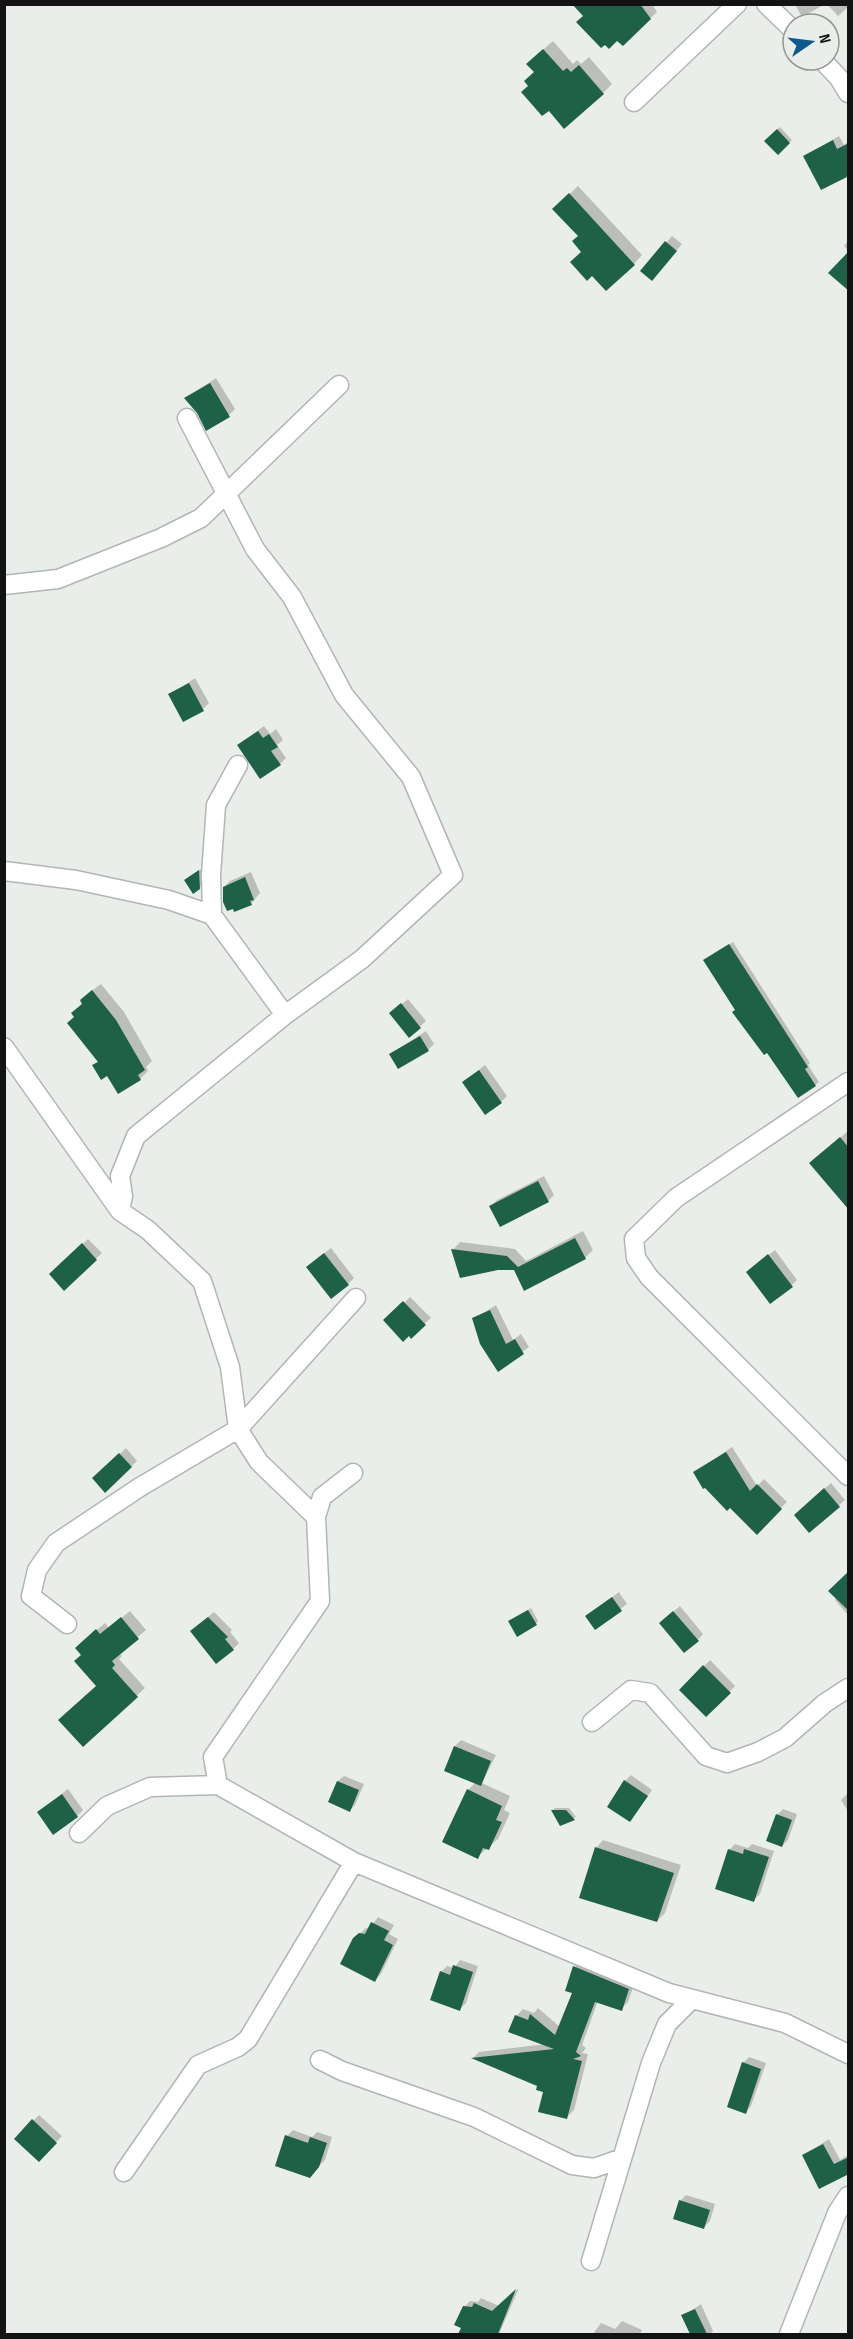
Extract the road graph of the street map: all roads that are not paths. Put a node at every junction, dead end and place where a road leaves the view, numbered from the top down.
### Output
1 (737, 4) edge
2 (766, 4) edge
3 (781, 18) edge
4 (833, 72) edge
5 (849, 93) edge
6 (634, 102) dead end
7 (339, 385) dead end
8 (187, 418) dead end
9 (224, 494) junction
10 (4, 585) edge
11 (238, 765) dead end
12 (4, 871) edge
13 (213, 915) junction
14 (285, 1015) junction
15 (4, 1047) edge
16 (849, 1082) edge
17 (120, 1212) junction
18 (356, 1298) dead end
19 (238, 1429) junction
20 (352, 1473) dead end
21 (849, 1476) edge
22 (316, 1517) junction
23 (67, 1624) dead end
24 (849, 1688) edge
25 (592, 1722) dead end
26 (218, 1785) junction
27 (79, 1833) dead end
28 (354, 1862) junction
29 (692, 1999) junction
30 (849, 2054) edge
31 (320, 2060) dead end
32 (620, 2159) junction
33 (124, 2172) dead end
34 (849, 2196) edge
35 (591, 2261) dead end
36 (789, 2334) edge

1 - 6 street
2 - 3 street
4 - 5 street
7 - 9 street
8 - 9 street
9 - 10 street
9 - 14 street
11 - 13 street
12 - 13 street
13 - 14 street
14 - 17 street
15 - 17 street
16 - 21 street
17 - 19 street
18 - 19 street
19 - 22 street
19 - 23 street
20 - 22 street
22 - 26 street
24 - 25 street
26 - 27 street
26 - 28 street
28 - 29 street
28 - 33 street
29 - 30 street
29 - 32 street
31 - 32 street
32 - 35 street
34 - 36 street

